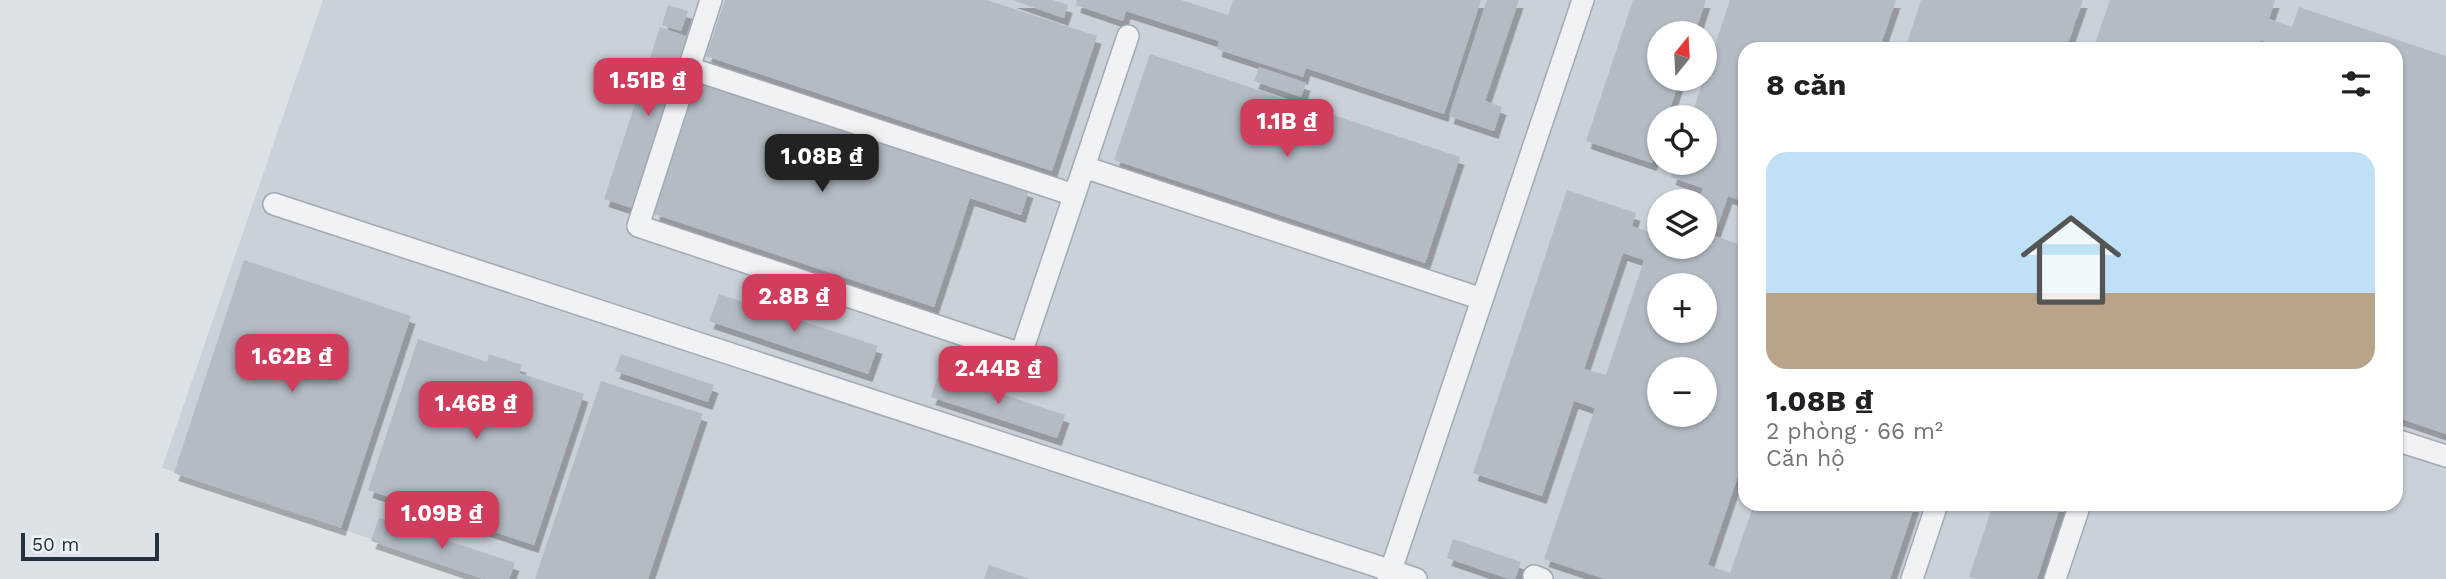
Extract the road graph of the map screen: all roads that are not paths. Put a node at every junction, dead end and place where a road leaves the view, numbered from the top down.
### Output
1 (711, 0) edge
2 (1583, 0) edge
3 (1128, 36) dead end
4 (689, 68) junction
5 (1084, 167) junction
6 (1074, 195) junction
7 (274, 204) dead end
8 (1482, 299) junction
9 (2403, 442) edge
10 (2446, 456) edge
11 (1935, 511) edge
12 (2078, 511) edge
13 (1389, 575) edge
14 (1416, 579) edge
15 (1912, 579) edge
16 (2055, 579) edge

1 - 4 lane
2 - 8 lane
3 - 5 lane
4 - 6 lane
4 - 6 lane
5 - 6 lane
5 - 8 lane
7 - 13 lane
8 - 13 lane
9 - 10 lane
11 - 15 lane
12 - 16 lane
13 - 14 lane

